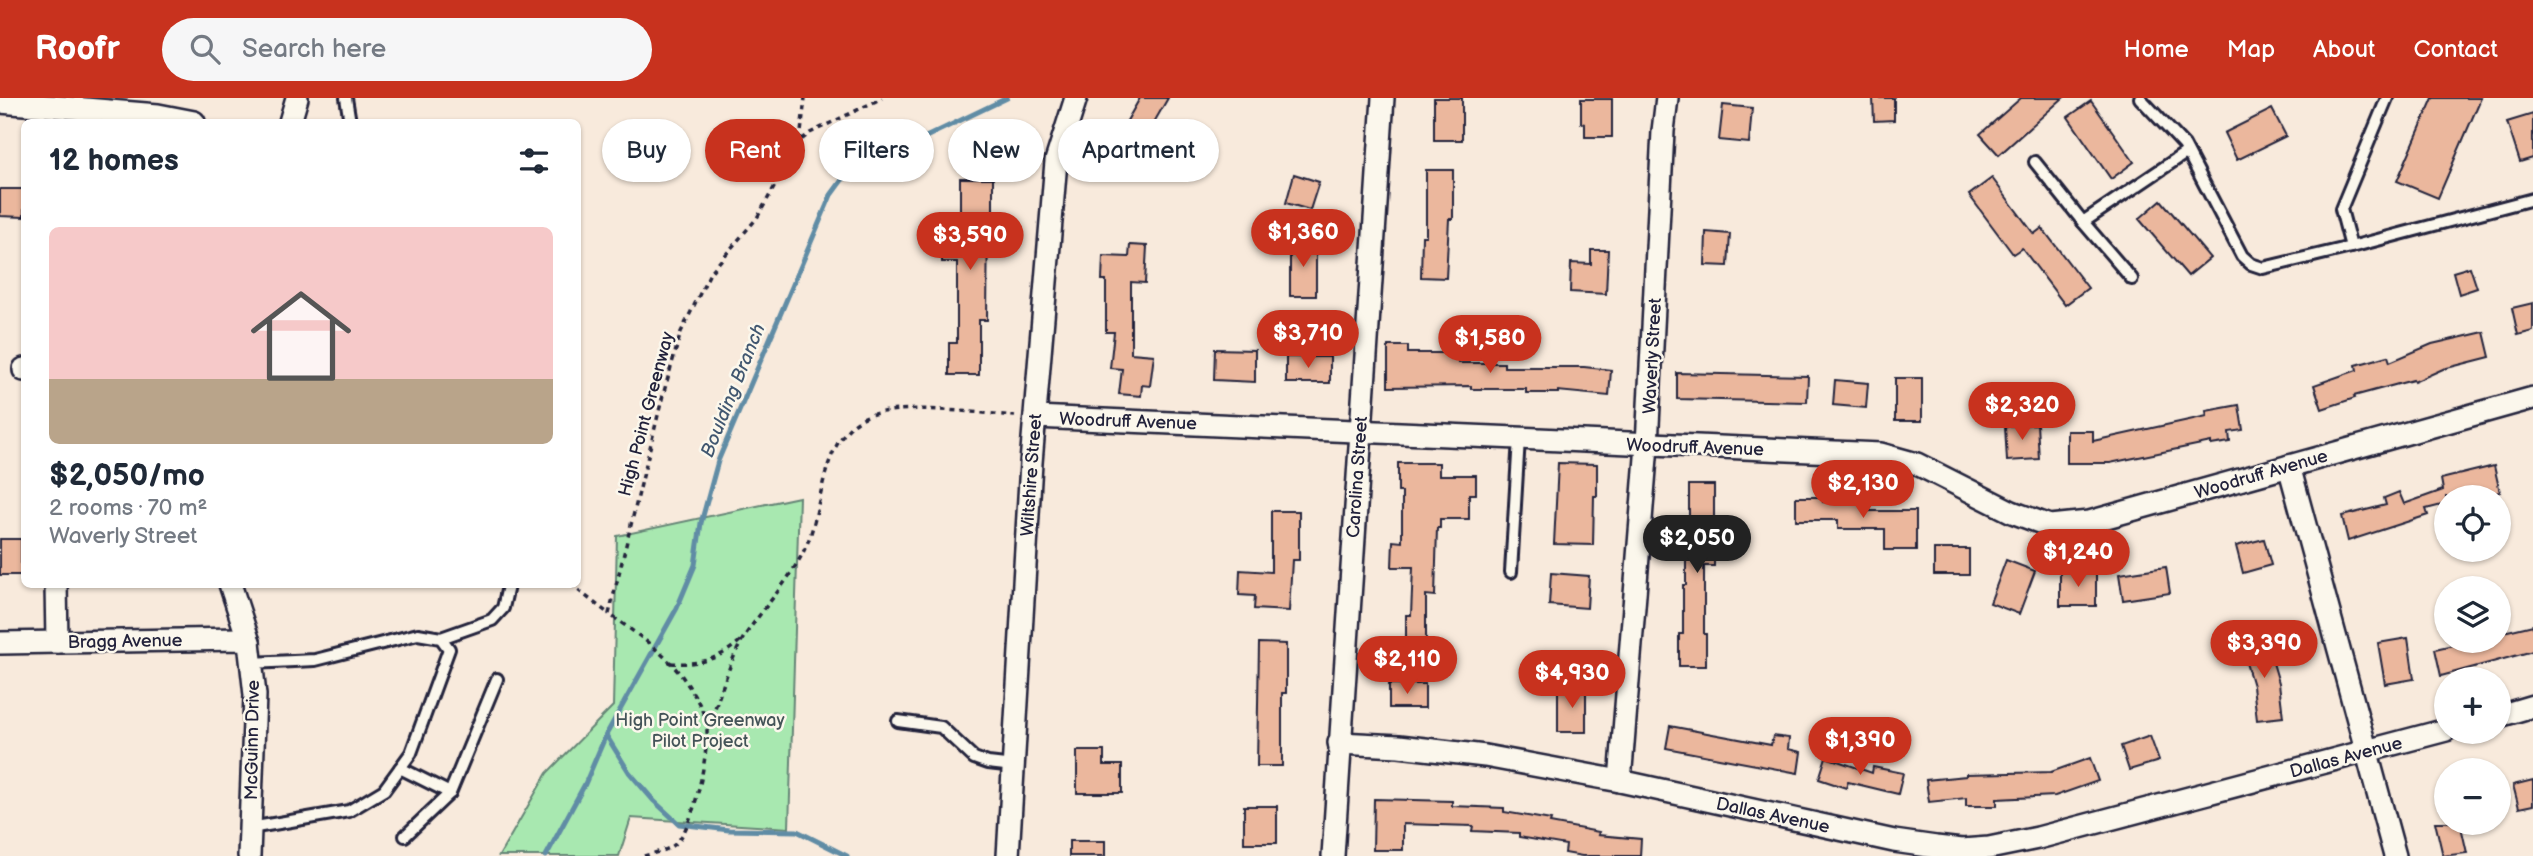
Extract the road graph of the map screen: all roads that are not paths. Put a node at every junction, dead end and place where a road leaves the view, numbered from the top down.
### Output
1 (297, 98) edge
2 (346, 98) edge
3 (1076, 98) edge
4 (1383, 98) edge
5 (1667, 98) edge
6 (2140, 98) edge
7 (2387, 98) edge
8 (0, 102) edge
9 (180, 119) edge
10 (291, 119) edge
11 (350, 119) edge
12 (2187, 152) junction
13 (2035, 162) dead end
14 (2533, 199) edge
15 (2083, 222) junction
16 (2351, 247) junction
17 (2132, 279) dead end
18 (2533, 398) edge
19 (1035, 417) junction
20 (1360, 430) junction
21 (1519, 438) junction
22 (1647, 445) junction
23 (2289, 466) junction
24 (1511, 572) dead end
25 (56, 588) edge
26 (231, 588) edge
27 (508, 588) edge
28 (441, 638) junction
29 (57, 642) junction
30 (0, 643) edge
31 (250, 653) junction
32 (497, 679) dead end
33 (2533, 706) edge
34 (2511, 712) edge
35 (898, 721) dead end
36 (2434, 733) edge
37 (1339, 743) junction
38 (2366, 752) junction
39 (1014, 766) junction
40 (400, 768) junction
41 (1620, 782) junction
42 (450, 793) junction
43 (250, 828) junction
44 (405, 836) dead end
45 (249, 856) edge
46 (1009, 856) edge
47 (1333, 856) edge
48 (2395, 856) edge

1 - 10 street
2 - 11 lane
3 - 19 street, Wiltshire Street
4 - 20 street, Carolina Street
5 - 22 street, Waverly Street
6 - 12 lane
7 - 16 lane
8 - 9 street
12 - 15 lane
12 - 16 lane
13 - 15 lane
14 - 16 lane
15 - 17 lane
18 - 23 street, Woodruff Avenue
19 - 20 street, Woodruff Avenue
19 - 39 street, Wiltshire Street
20 - 21 street, Woodruff Avenue
20 - 37 street, Carolina Street
21 - 22 street, Woodruff Avenue
21 - 24 lane
22 - 23 street, Woodruff Avenue
22 - 41 street, Waverly Street
23 - 38 street
25 - 29 street
26 - 31 street, McGuinn Drive
27 - 28 lane
28 - 31 lane
28 - 40 lane
29 - 30 street, Bragg Avenue
29 - 31 street, Bragg Avenue
31 - 43 street, McGuinn Drive
32 - 42 lane
33 - 34 street
35 - 39 lane
36 - 38 street, Dallas Avenue
37 - 41 street, Dallas Avenue
37 - 47 street, Carolina Street
38 - 41 street, Dallas Avenue
38 - 48 street
39 - 46 street, Wiltshire Street
40 - 42 lane
40 - 43 lane
42 - 44 lane
43 - 45 street, McGuinn Drive

